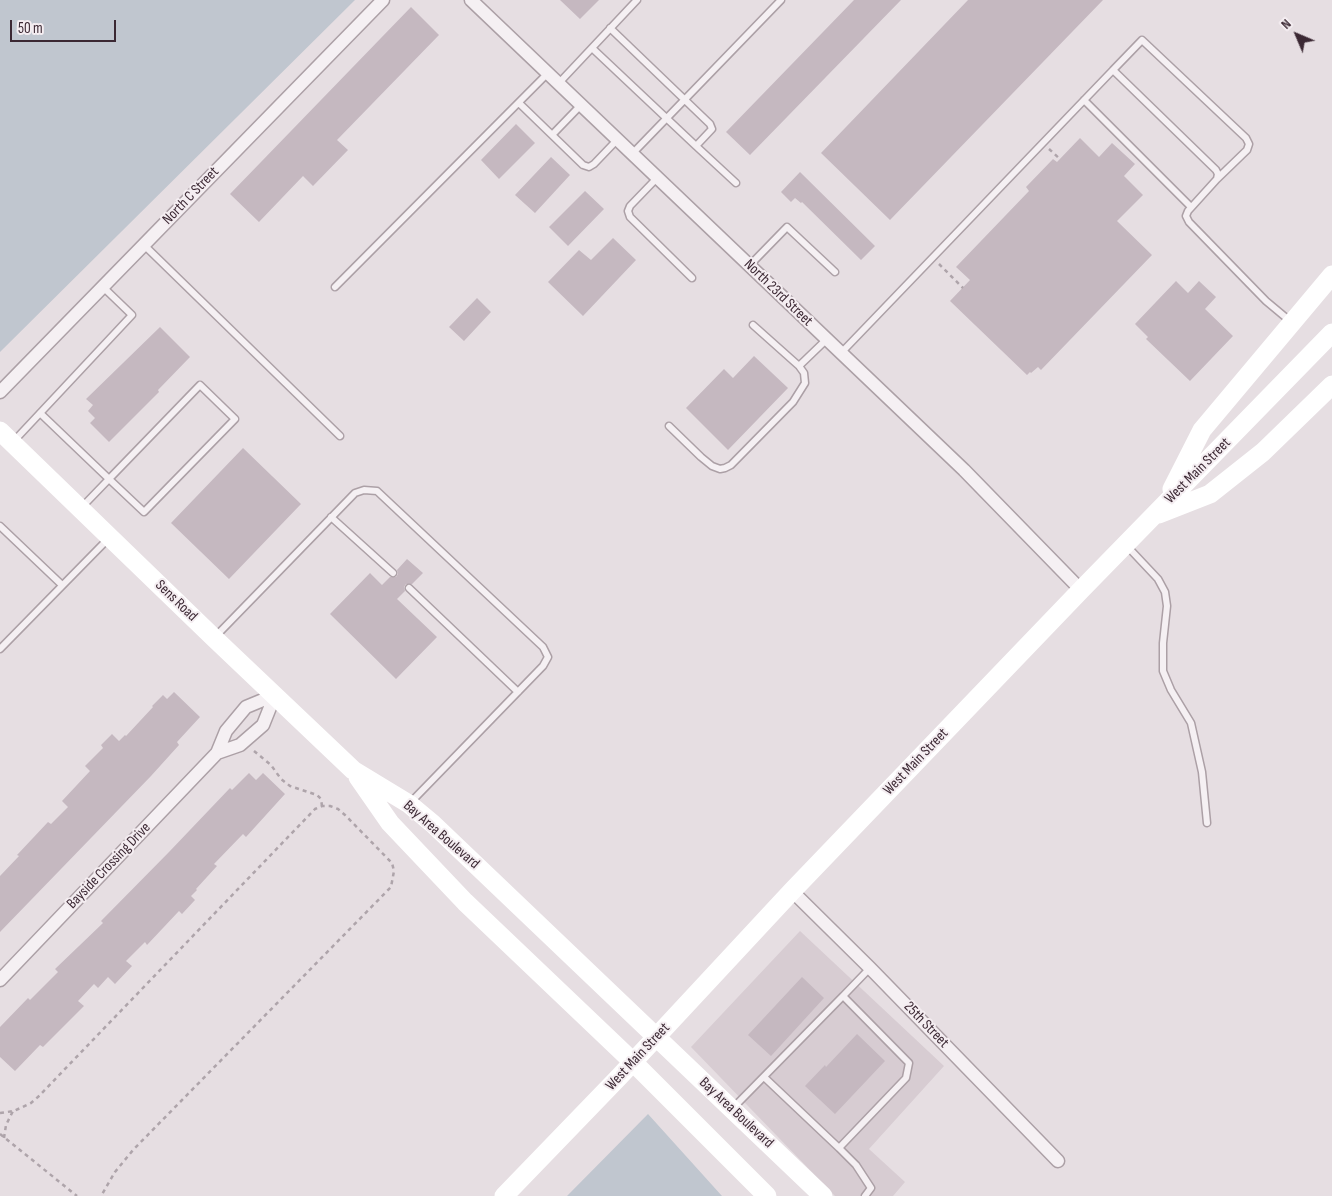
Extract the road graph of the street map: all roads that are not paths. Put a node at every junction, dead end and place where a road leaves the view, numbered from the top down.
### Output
1 (383, 0) edge
2 (471, 0) edge
3 (780, 0) edge
4 (635, 1) edge
5 (610, 28) junction
6 (592, 48) junction
7 (1113, 70) junction
8 (547, 74) junction
9 (558, 84) junction
10 (684, 99) junction
11 (1084, 100) junction
12 (519, 103) junction
13 (580, 106) junction
14 (667, 118) junction
15 (552, 135) junction
16 (617, 140) junction
17 (696, 146) junction
18 (632, 154) junction
19 (657, 178) junction
20 (1217, 179) junction
21 (736, 184) dead end
22 (1191, 208) junction
23 (144, 245) junction
24 (750, 265) junction
25 (835, 272) dead end
26 (1332, 275) edge
27 (692, 278) dead end
28 (103, 287) junction
29 (334, 287) dead end
30 (1291, 322) junction
31 (753, 325) dead end
32 (1332, 333) edge
33 (827, 339) junction
34 (841, 353) junction
35 (799, 366) junction
36 (1332, 385) edge
37 (0, 392) edge
38 (40, 413) junction
39 (669, 426) dead end
40 (340, 436) dead end
41 (6, 437) edge
42 (109, 479) junction
43 (80, 508) junction
44 (1158, 511) junction
45 (331, 517) junction
46 (0, 526) edge
47 (109, 537) junction
48 (1126, 544) junction
49 (393, 573) dead end
50 (62, 585) junction
51 (409, 588) dead end
52 (1081, 590) junction
53 (214, 638) junction
54 (0, 649) edge
55 (518, 692) junction
56 (275, 696) junction
57 (218, 753) junction
58 (353, 770) junction
59 (409, 804) junction
60 (390, 823) junction
61 (1207, 823) dead end
62 (792, 891) junction
63 (870, 968) junction
64 (0, 980) edge
65 (843, 996) junction
66 (656, 1038) junction
67 (633, 1062) junction
68 (764, 1077) junction
69 (732, 1110) junction
70 (839, 1148) junction
71 (1058, 1161) dead end
72 (504, 1196) edge
73 (767, 1196) edge
74 (823, 1196) edge
75 (865, 1196) edge

1 - 23 street, North C Street
2 - 8 street, North 23rd Street
3 - 10 lane
4 - 5 lane
5 - 6 lane
5 - 10 lane
6 - 9 lane
6 - 14 lane
7 - 11 lane
7 - 20 lane
7 - 20 lane
8 - 9 street, North 23rd Street
8 - 12 lane
9 - 13 street, North 23rd Street
10 - 14 lane
10 - 17 lane
11 - 22 lane
11 - 34 lane
12 - 15 lane
12 - 29 lane
13 - 15 lane
13 - 16 street, North 23rd Street
14 - 17 lane
14 - 18 lane
15 - 16 lane
16 - 18 street, North 23rd Street
17 - 21 lane
18 - 19 street, North 23rd Street
19 - 24 street, North 23rd Street
19 - 27 lane
20 - 22 lane
22 - 30 lane
23 - 28 street, North C Street
23 - 40 lane
24 - 25 lane
24 - 33 street, North 23rd Street
26 - 30 main road
28 - 37 street, North C Street
28 - 38 lane
30 - 44 main road
31 - 35 lane
32 - 44 main road, West Main Street
33 - 34 street, North 23rd Street
33 - 35 lane
34 - 52 street, North 23rd Street
35 - 39 lane
36 - 44 main road
38 - 41 lane
38 - 42 lane
41 - 43 main road, Sens Road
42 - 42 lane
42 - 43 lane
43 - 47 main road, Sens Road
44 - 48 main road, West Main Street
45 - 49 lane
45 - 53 lane
45 - 55 lane
46 - 50 lane
47 - 50 lane
47 - 53 main road, Sens Road
48 - 52 main road, West Main Street
48 - 61 lane
50 - 54 lane
51 - 55 lane
52 - 62 main road, West Main Street
53 - 56 main road, Sens Road
55 - 59 lane
56 - 57 street, Bayside Crossing Drive
56 - 57 street, Bayside Crossing Drive
56 - 58 main road, Sens Road
57 - 64 street, Bayside Crossing Drive
58 - 59 main road, Bay Area Boulevard
58 - 60 main road, Bay Area Boulevard
59 - 60 main road
59 - 66 main road, Bay Area Boulevard
60 - 67 main road, Bay Area Boulevard
62 - 63 street, 25th Street
62 - 66 main road, West Main Street
63 - 65 lane
63 - 71 street, 25th Street
65 - 68 lane
65 - 70 lane
66 - 67 main road, West Main Street
66 - 69 main road, Bay Area Boulevard
67 - 72 main road, West Main Street
67 - 73 main road, Bay Area Boulevard
68 - 69 lane
68 - 70 lane
69 - 74 main road, Bay Area Boulevard
70 - 75 lane

